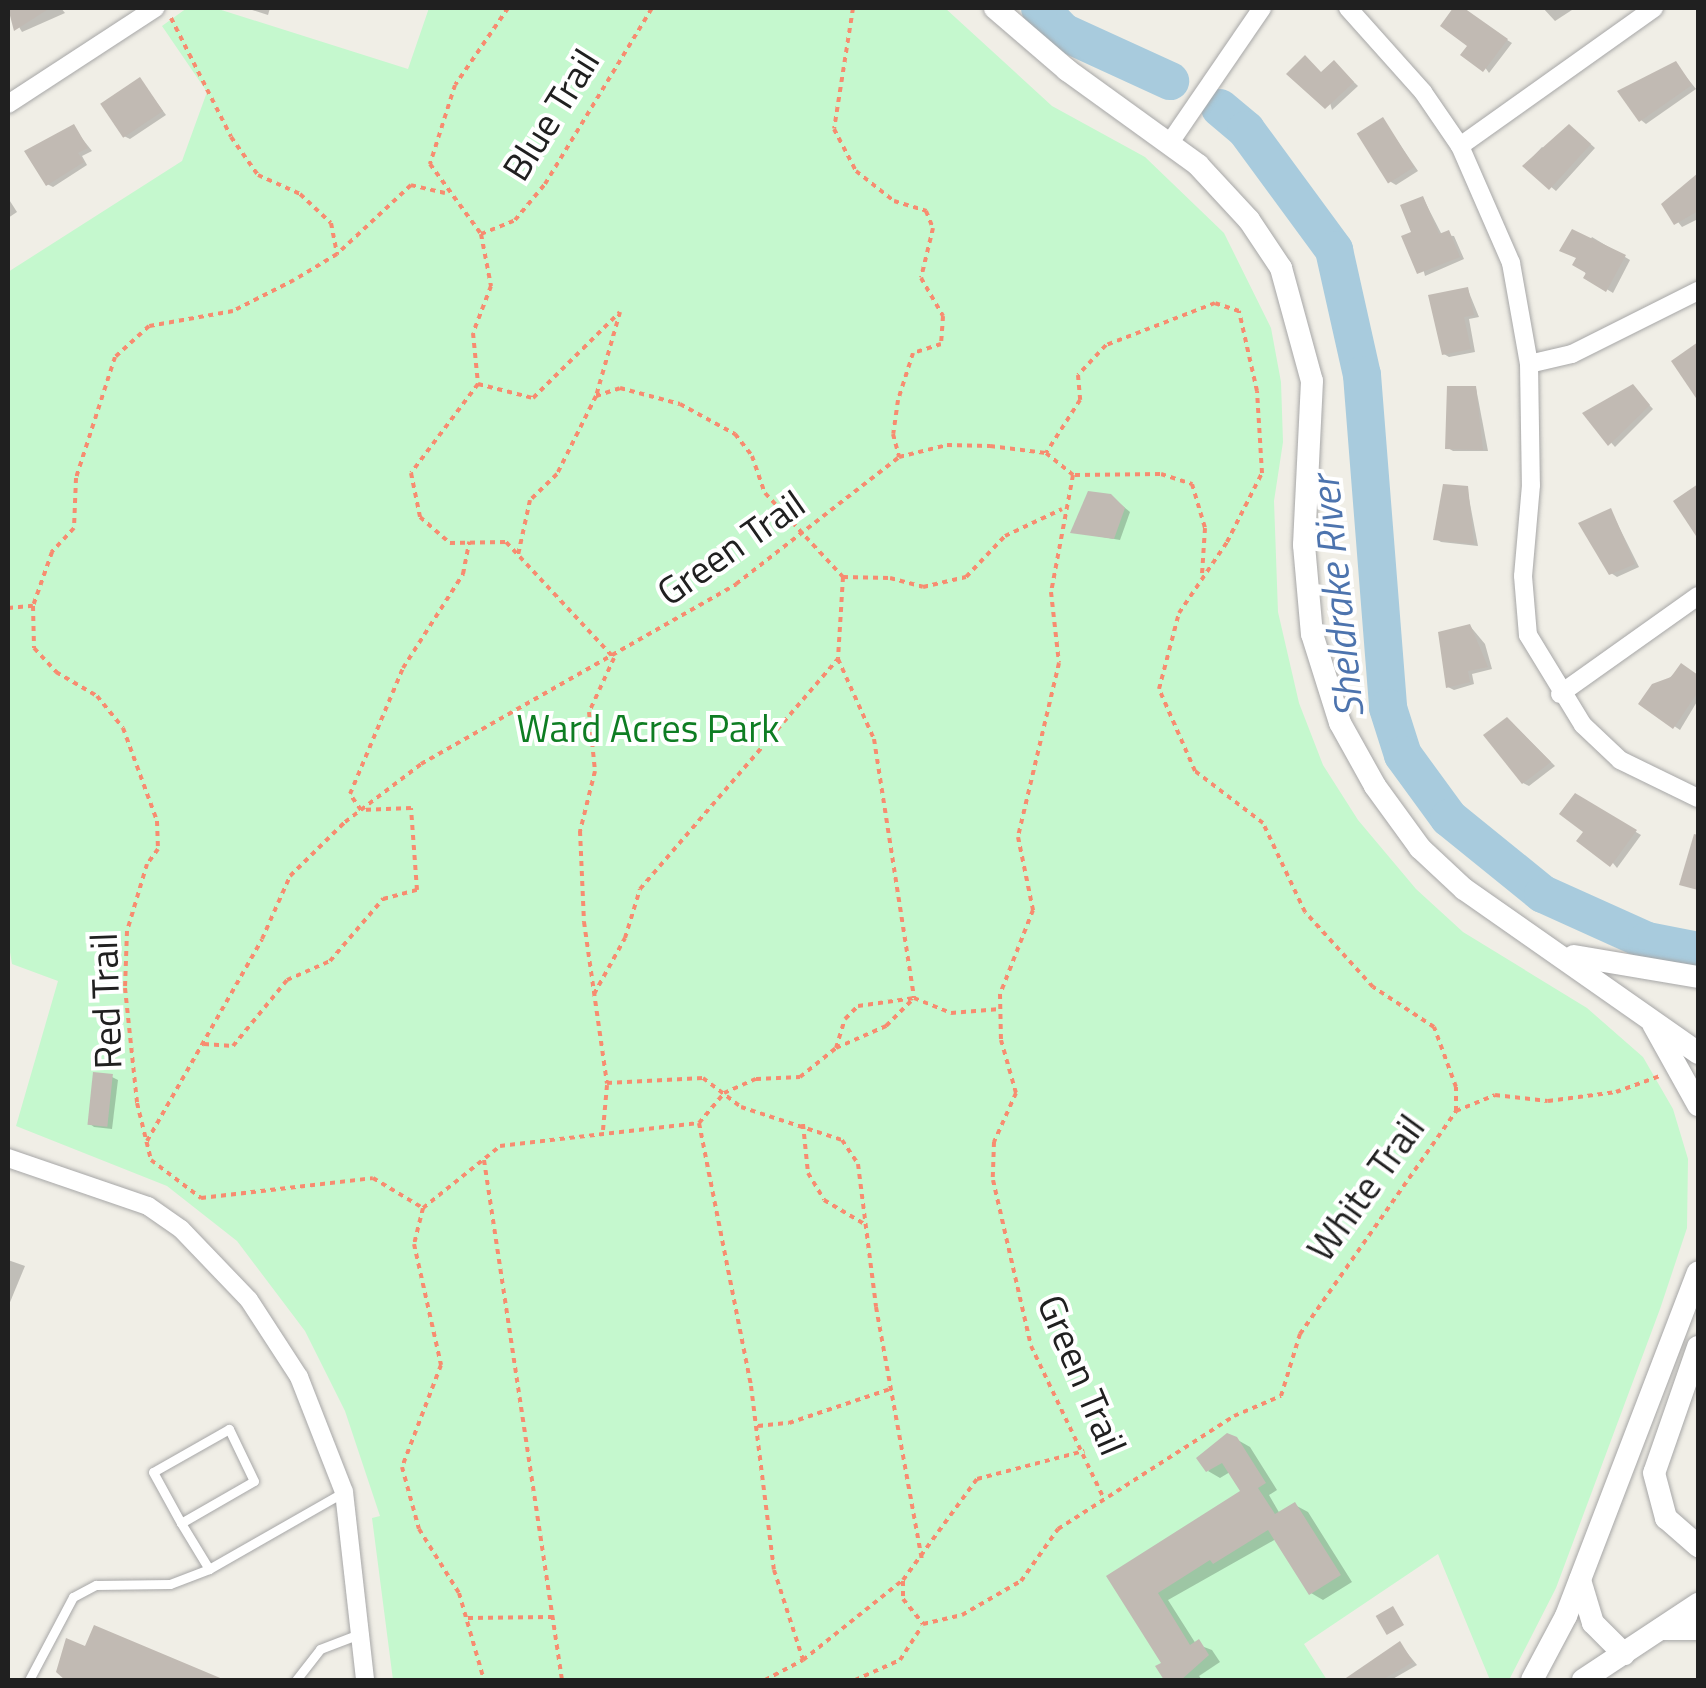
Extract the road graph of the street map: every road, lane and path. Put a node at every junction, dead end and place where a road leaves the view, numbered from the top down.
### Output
1 (160, 8) edge
2 (508, 8) edge
3 (652, 8) edge
4 (852, 8) edge
5 (996, 8) edge
6 (1262, 8) edge
7 (1348, 8) edge
8 (1654, 8) edge
9 (8, 104) edge
10 (1168, 144) junction
11 (1460, 146) junction
12 (445, 193) junction
13 (481, 234) junction
14 (336, 254) junction
15 (1698, 291) edge
16 (1529, 364) junction
17 (478, 384) junction
18 (596, 396) junction
19 (1046, 453) junction
20 (898, 457) junction
21 (1073, 475) junction
22 (1063, 508) junction
23 (807, 532) junction
24 (469, 542) junction
25 (518, 555) junction
26 (843, 578) junction
27 (1202, 579) junction
28 (1698, 596) edge
29 (32, 606) junction
30 (8, 608) edge
31 (614, 658) junction
32 (838, 659) junction
33 (1560, 694) junction
34 (1698, 798) edge
35 (361, 810) junction
36 (1560, 954) junction
37 (1698, 978) edge
38 (594, 994) junction
39 (914, 998) junction
40 (1000, 1009) junction
41 (1646, 1012) junction
42 (204, 1044) junction
43 (836, 1048) junction
44 (1698, 1053) edge
45 (1669, 1072) dead end
46 (607, 1083) junction
47 (724, 1094) junction
48 (1698, 1105) edge
49 (1456, 1111) junction
50 (699, 1123) junction
51 (803, 1124) junction
52 (603, 1130) junction
53 (147, 1141) junction
54 (8, 1158) edge
55 (484, 1160) junction
56 (422, 1208) junction
57 (866, 1225) junction
58 (1698, 1272) edge
59 (1698, 1347) edge
60 (890, 1388) junction
61 (758, 1426) junction
62 (1084, 1451) junction
63 (344, 1492) junction
64 (1104, 1499) junction
65 (180, 1523) junction
66 (1698, 1546) edge
67 (922, 1560) junction
68 (208, 1569) junction
69 (903, 1580) junction
70 (1580, 1580) junction
71 (1698, 1604) edge
72 (552, 1617) junction
73 (468, 1618) junction
74 (923, 1624) junction
75 (1661, 1629) junction
76 (1698, 1629) edge
77 (359, 1634) junction
78 (1624, 1654) junction
79 (803, 1660) junction
80 (29, 1680) edge
81 (296, 1680) edge
82 (365, 1680) edge
83 (484, 1680) edge
84 (562, 1680) edge
85 (765, 1680) edge
86 (855, 1680) edge
87 (1532, 1680) edge
88 (1584, 1680) edge

1 - 9 street
1 - 14 path
2 - 12 path
3 - 13 path, Blue Trail
4 - 20 path
5 - 10 street
6 - 10 street
7 - 11 street
8 - 11 street
10 - 36 street
11 - 16 street
12 - 13 path
12 - 14 path, Red Trail
13 - 17 path
14 - 29 path, Red Trail
15 - 16 street
16 - 33 street
17 - 18 path
17 - 24 path
18 - 23 path
18 - 25 path
19 - 20 path, Green Trail
19 - 21 path
19 - 27 path, White Trail
20 - 23 path, Green Trail
21 - 22 path, Green Trail
21 - 27 path
22 - 26 path
22 - 40 path, Green Trail
23 - 26 path
23 - 31 path, Green Trail
24 - 25 path
24 - 35 path
25 - 31 path
26 - 32 path
27 - 49 path, White Trail
28 - 33 street
29 - 30 path
29 - 53 path, Red Trail
31 - 35 path, Green Trail
31 - 38 path
32 - 38 path
32 - 39 path
33 - 34 street
35 - 42 path, Green Trail
35 - 42 path
36 - 37 street
36 - 41 street
38 - 46 path
39 - 40 path
39 - 43 path
39 - 43 path
40 - 62 path, Green Trail
41 - 44 street
41 - 48 street
42 - 53 path, Green Trail
43 - 47 path
45 - 49 path
46 - 47 path
46 - 52 path
47 - 50 path
47 - 51 path
49 - 64 path, White Trail
50 - 52 path
50 - 61 path
51 - 57 path
51 - 57 path
52 - 55 path
53 - 56 path
54 - 63 street
55 - 56 path
55 - 72 path
56 - 73 path
57 - 60 path
58 - 70 street
59 - 66 street
60 - 61 path
60 - 67 path
61 - 79 path
62 - 64 path, Green Trail
62 - 67 path
63 - 68 lane
63 - 77 street
64 - 74 path, Green Trail
65 - 65 lane
65 - 68 lane
67 - 69 path
68 - 80 lane
69 - 74 path
69 - 79 path
70 - 78 street
70 - 87 street
71 - 75 street
72 - 73 path
72 - 84 path
73 - 83 path
74 - 86 path
75 - 76 street
75 - 78 street
77 - 81 lane
77 - 82 street
78 - 88 street
79 - 85 path

